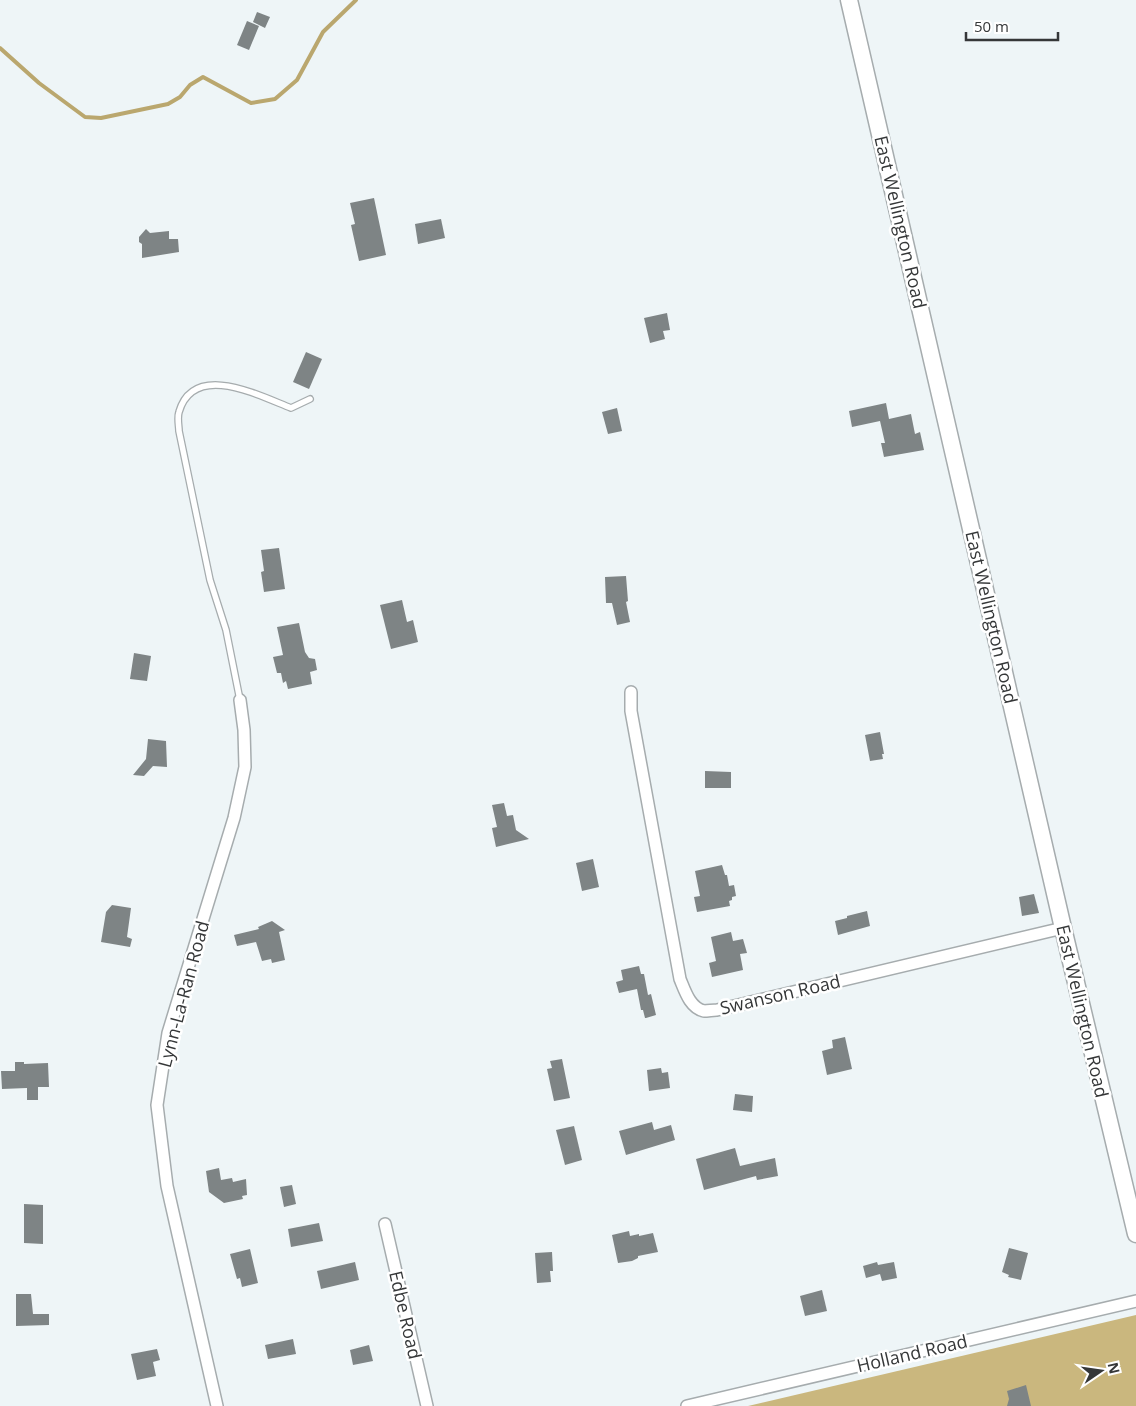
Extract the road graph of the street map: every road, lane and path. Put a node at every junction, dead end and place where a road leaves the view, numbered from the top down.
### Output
1 (849, 0) edge
2 (310, 399) dead end
3 (631, 692) dead end
4 (240, 700) joint
5 (1063, 928) junction
6 (384, 1224) dead end
7 (1136, 1234) edge
8 (1136, 1301) edge
9 (217, 1406) edge
10 (427, 1406) edge
11 (687, 1406) edge

1 - 5 street, East Wellington Road
2 - 4 lane
3 - 5 street, Swanson Road
4 - 9 street, Lynn-La-Ran Road
5 - 7 street, East Wellington Road
6 - 10 street, Edbe Road
8 - 11 street, Holland Road

